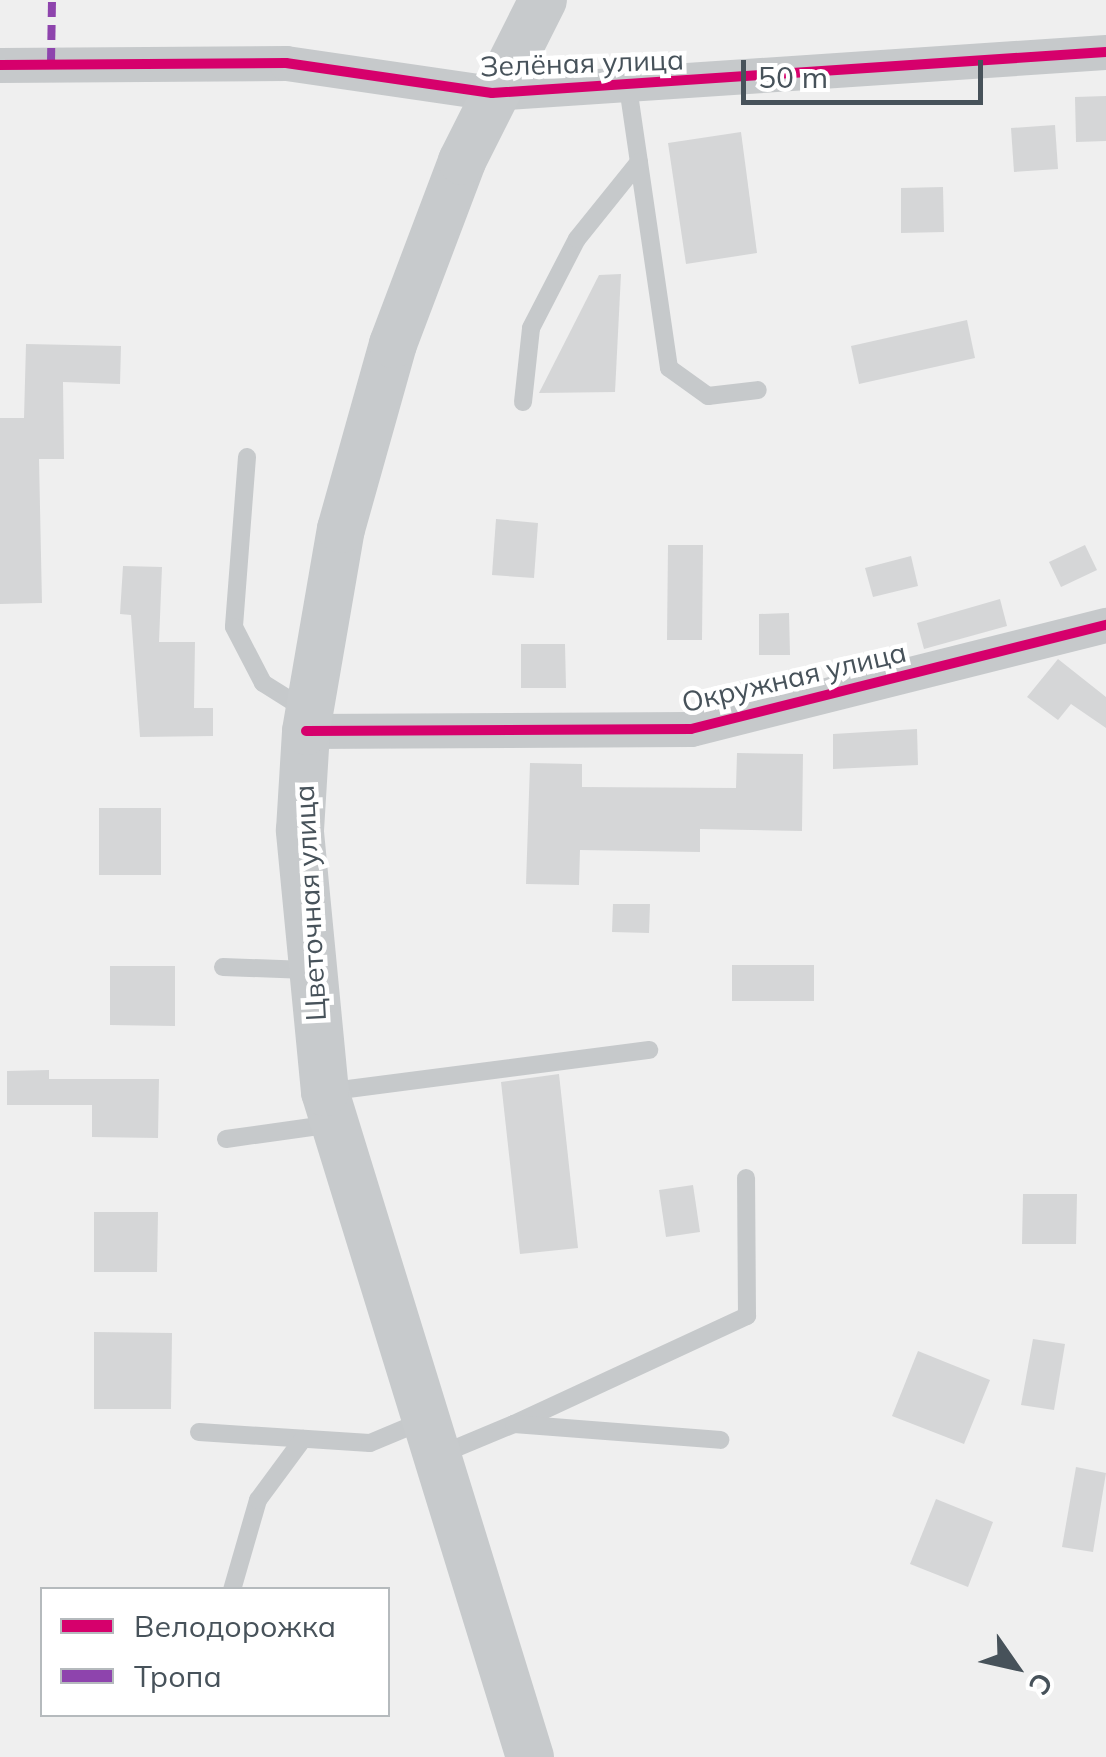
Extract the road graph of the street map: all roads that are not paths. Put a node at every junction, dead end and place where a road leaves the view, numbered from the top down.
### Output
1 (542, 0) edge
2 (1106, 52) edge
3 (0, 65) edge
4 (628, 86) junction
5 (492, 93) junction
6 (639, 162) junction
7 (758, 390) dead end
8 (522, 402) dead end
9 (247, 457) dead end
10 (1106, 624) edge
11 (307, 722) junction
12 (222, 967) dead end
13 (307, 970) junction
14 (649, 1050) dead end
15 (329, 1108) junction
16 (226, 1139) dead end
17 (746, 1178) dead end
18 (514, 1424) junction
19 (199, 1432) dead end
20 (303, 1438) junction
21 (431, 1438) junction
22 (720, 1440) dead end
23 (233, 1587) edge
24 (530, 1757) edge

1 - 5 main road, Цветочная улица
2 - 4 street, Зелёная улица
3 - 5 street, Зелёная улица
4 - 5 street, Зелёная улица
4 - 6 lane
5 - 11 main road, Цветочная улица
6 - 7 lane
6 - 8 lane
9 - 11 lane
10 - 11 street, Окружная улица
11 - 13 main road, Цветочная улица
12 - 13 lane
13 - 15 main road, Цветочная улица
14 - 15 lane
15 - 16 lane
15 - 21 main road, Цветочная улица
17 - 18 lane
18 - 21 lane
18 - 22 lane
19 - 20 lane
20 - 21 lane
20 - 23 lane
21 - 24 main road, Цветочная улица

